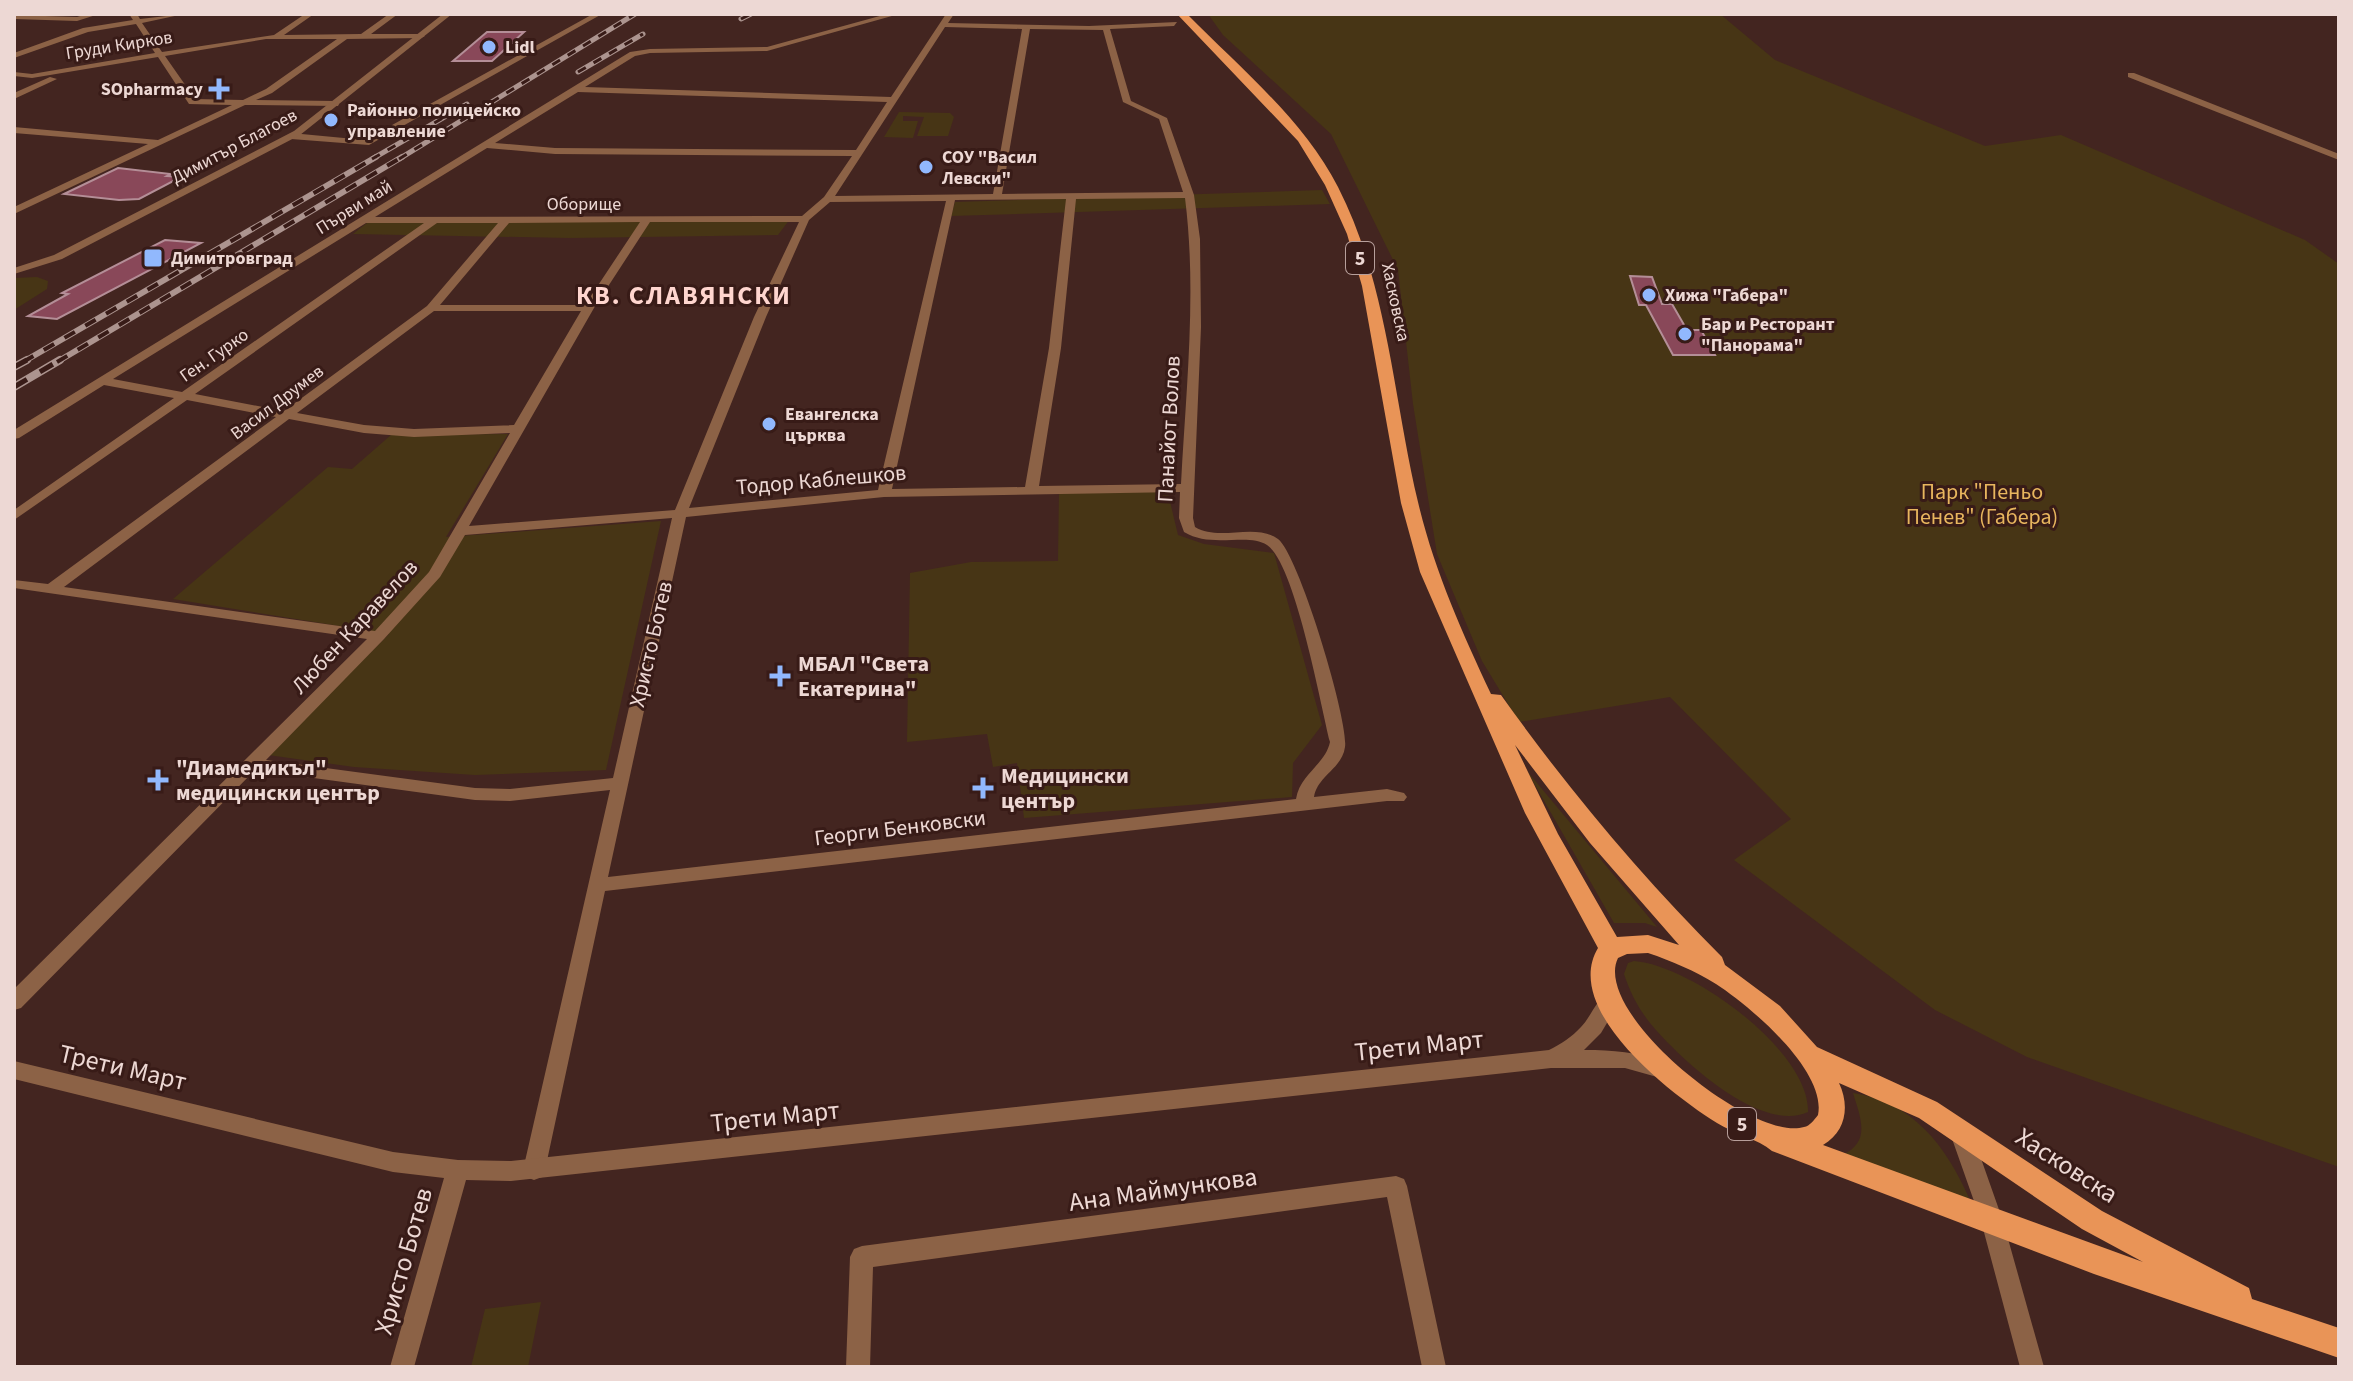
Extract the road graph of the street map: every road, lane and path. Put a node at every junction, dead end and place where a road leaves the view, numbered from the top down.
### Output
1 (95, 14) edge
2 (180, 14) edge
3 (310, 14) edge
4 (394, 14) edge
5 (448, 14) edge
6 (598, 14) edge
7 (895, 14) edge
8 (950, 14) edge
9 (14, 17) edge
10 (135, 17) edge
11 (1178, 19) edge
12 (942, 25) junction
13 (1106, 27) junction
14 (1026, 28) junction
15 (824, 34) junction
16 (277, 36) junction
17 (346, 36) junction
18 (363, 36) junction
19 (421, 36) junction
20 (815, 44) dead end
21 (746, 51) junction
22 (791, 53) dead end
23 (158, 55) junction
24 (14, 56) edge
25 (14, 74) edge
26 (2131, 75) dead end
27 (32, 76) junction
28 (576, 89) junction
29 (14, 96) edge
30 (891, 100) junction
31 (335, 104) junction
32 (240, 105) junction
33 (14, 130) edge
34 (291, 136) junction
35 (163, 143) junction
36 (488, 145) junction
37 (856, 153) junction
38 (2339, 157) edge
39 (1189, 195) junction
40 (1071, 197) junction
41 (951, 198) junction
42 (997, 198) junction
43 (828, 199) junction
44 (14, 211) edge
45 (647, 219) junction
46 (805, 219) junction
47 (365, 220) junction
48 (433, 221) junction
49 (505, 221) junction
50 (14, 271) edge
51 (431, 308) junction
52 (588, 308) junction
53 (102, 381) junction
54 (188, 395) junction
55 (288, 417) junction
56 (518, 429) junction
57 (14, 435) edge
58 (1187, 488) junction
59 (1031, 492) junction
60 (884, 493) junction
61 (680, 514) junction
62 (14, 516) edge
63 (460, 531) junction
64 (14, 584) edge
65 (51, 589) junction
66 (379, 636) junction
67 (1462, 652) junction
68 (253, 764) junction
69 (621, 783) junction
70 (1398, 797) dead end
71 (1304, 805) junction
72 (599, 885) junction
73 (1611, 949) junction
74 (1727, 978) junction
75 (1610, 1001) junction
76 (14, 1002) edge
77 (1804, 1050) junction
78 (1551, 1059) junction
79 (14, 1070) edge
80 (1670, 1074) junction
81 (1961, 1133) junction
82 (1778, 1140) junction
83 (458, 1170) junction
84 (534, 1170) junction
85 (1992, 1221) junction
86 (2299, 1329) junction
87 (2339, 1343) edge
88 (402, 1367) edge
89 (858, 1367) edge
90 (1434, 1367) edge
91 (2032, 1367) edge

1 - 9 street
2 - 10 street
3 - 16 street
4 - 18 street
5 - 19 street, Димитър Благоев
6 - 34 street
7 - 15 street
8 - 12 street, Христо Ботев
10 - 23 street
10 - 24 street
11 - 13 street
11 - 67 main road, Хасковска / 5
12 - 14 street
12 - 30 street, Христо Ботев
13 - 14 street
13 - 39 street, Панайот Волов
14 - 42 street
15 - 20 street
15 - 21 street
16 - 17 street, Груди Кирков
16 - 23 street, Груди Кирков
17 - 18 street, Груди Кирков
17 - 32 street
18 - 19 street, Груди Кирков
19 - 31 street, Димитър Благоев
21 - 22 street
21 - 28 street, Първи май
23 - 27 street, Груди Кирков
23 - 32 street
25 - 27 street, Груди Кирков
26 - 38 street
27 - 29 street
28 - 30 street
28 - 36 street, Първи май
30 - 37 street, Христо Ботев
31 - 32 street
31 - 34 street, Димитър Благоев
32 - 35 street
33 - 35 street
34 - 50 street, Димитър Благоев
35 - 44 street
36 - 37 street
36 - 47 street, Първи май
37 - 43 street, Христо Ботев
39 - 40 street
39 - 58 street, Панайот Волов
40 - 42 street
40 - 59 street
41 - 42 street
41 - 43 street
41 - 60 street
43 - 46 street, Христо Ботев
45 - 46 street, Оборище
45 - 49 street, Оборище
45 - 52 street, Любен Каравелов
46 - 61 street, Христо Ботев
47 - 48 street, Оборище
47 - 53 street, Първи май
48 - 49 street, Оборище
48 - 54 street, Ген. Гурко
49 - 51 street, Васил Друмев
51 - 52 street
51 - 55 street, Васил Друмев
52 - 56 street, Любен Каравелов
53 - 54 street
53 - 57 street, Първи май
54 - 55 street
54 - 62 street, Ген. Гурко
55 - 56 street
55 - 65 street, Васил Друмев
56 - 63 street, Любен Каравелов
58 - 59 street, Тодор Каблешков
58 - 71 street, Панайот Волов
59 - 60 street, Тодор Каблешков
60 - 61 street, Тодор Каблешков
61 - 63 street, Тодор Каблешков
61 - 69 street, Христо Ботев
63 - 66 street, Любен Каравелов
64 - 65 street
65 - 66 street
66 - 68 street, Любен Каравелов
67 - 73 main road, Хасковска / 5
67 - 74 main road, Хасковска / 5
68 - 69 street
68 - 76 street, Любен Каравелов
69 - 72 street, Христо Ботев
70 - 71 street, Георги Бенковски
71 - 72 street, Георги Бенковски
72 - 84 street, Христо Ботев
73 - 74 main road, 5
73 - 75 main road, 5
74 - 77 main road, 5
75 - 78 street, Трети Март
75 - 80 main road, 5
77 - 81 main road, Хасковска / 5
77 - 82 main road, 5
78 - 80 street, Трети Март
78 - 84 street, Трети Март
79 - 83 street, Трети Март
80 - 82 main road, 5
81 - 85 street
81 - 86 main road, Хасковска / 5
82 - 85 main road, Хасковска / 5
83 - 84 street, Трети Март
83 - 88 street, Христо Ботев
85 - 86 main road, Хасковска / 5
85 - 91 street
86 - 87 main road, Хасковска / 5
89 - 90 street, Ана Маймункова

